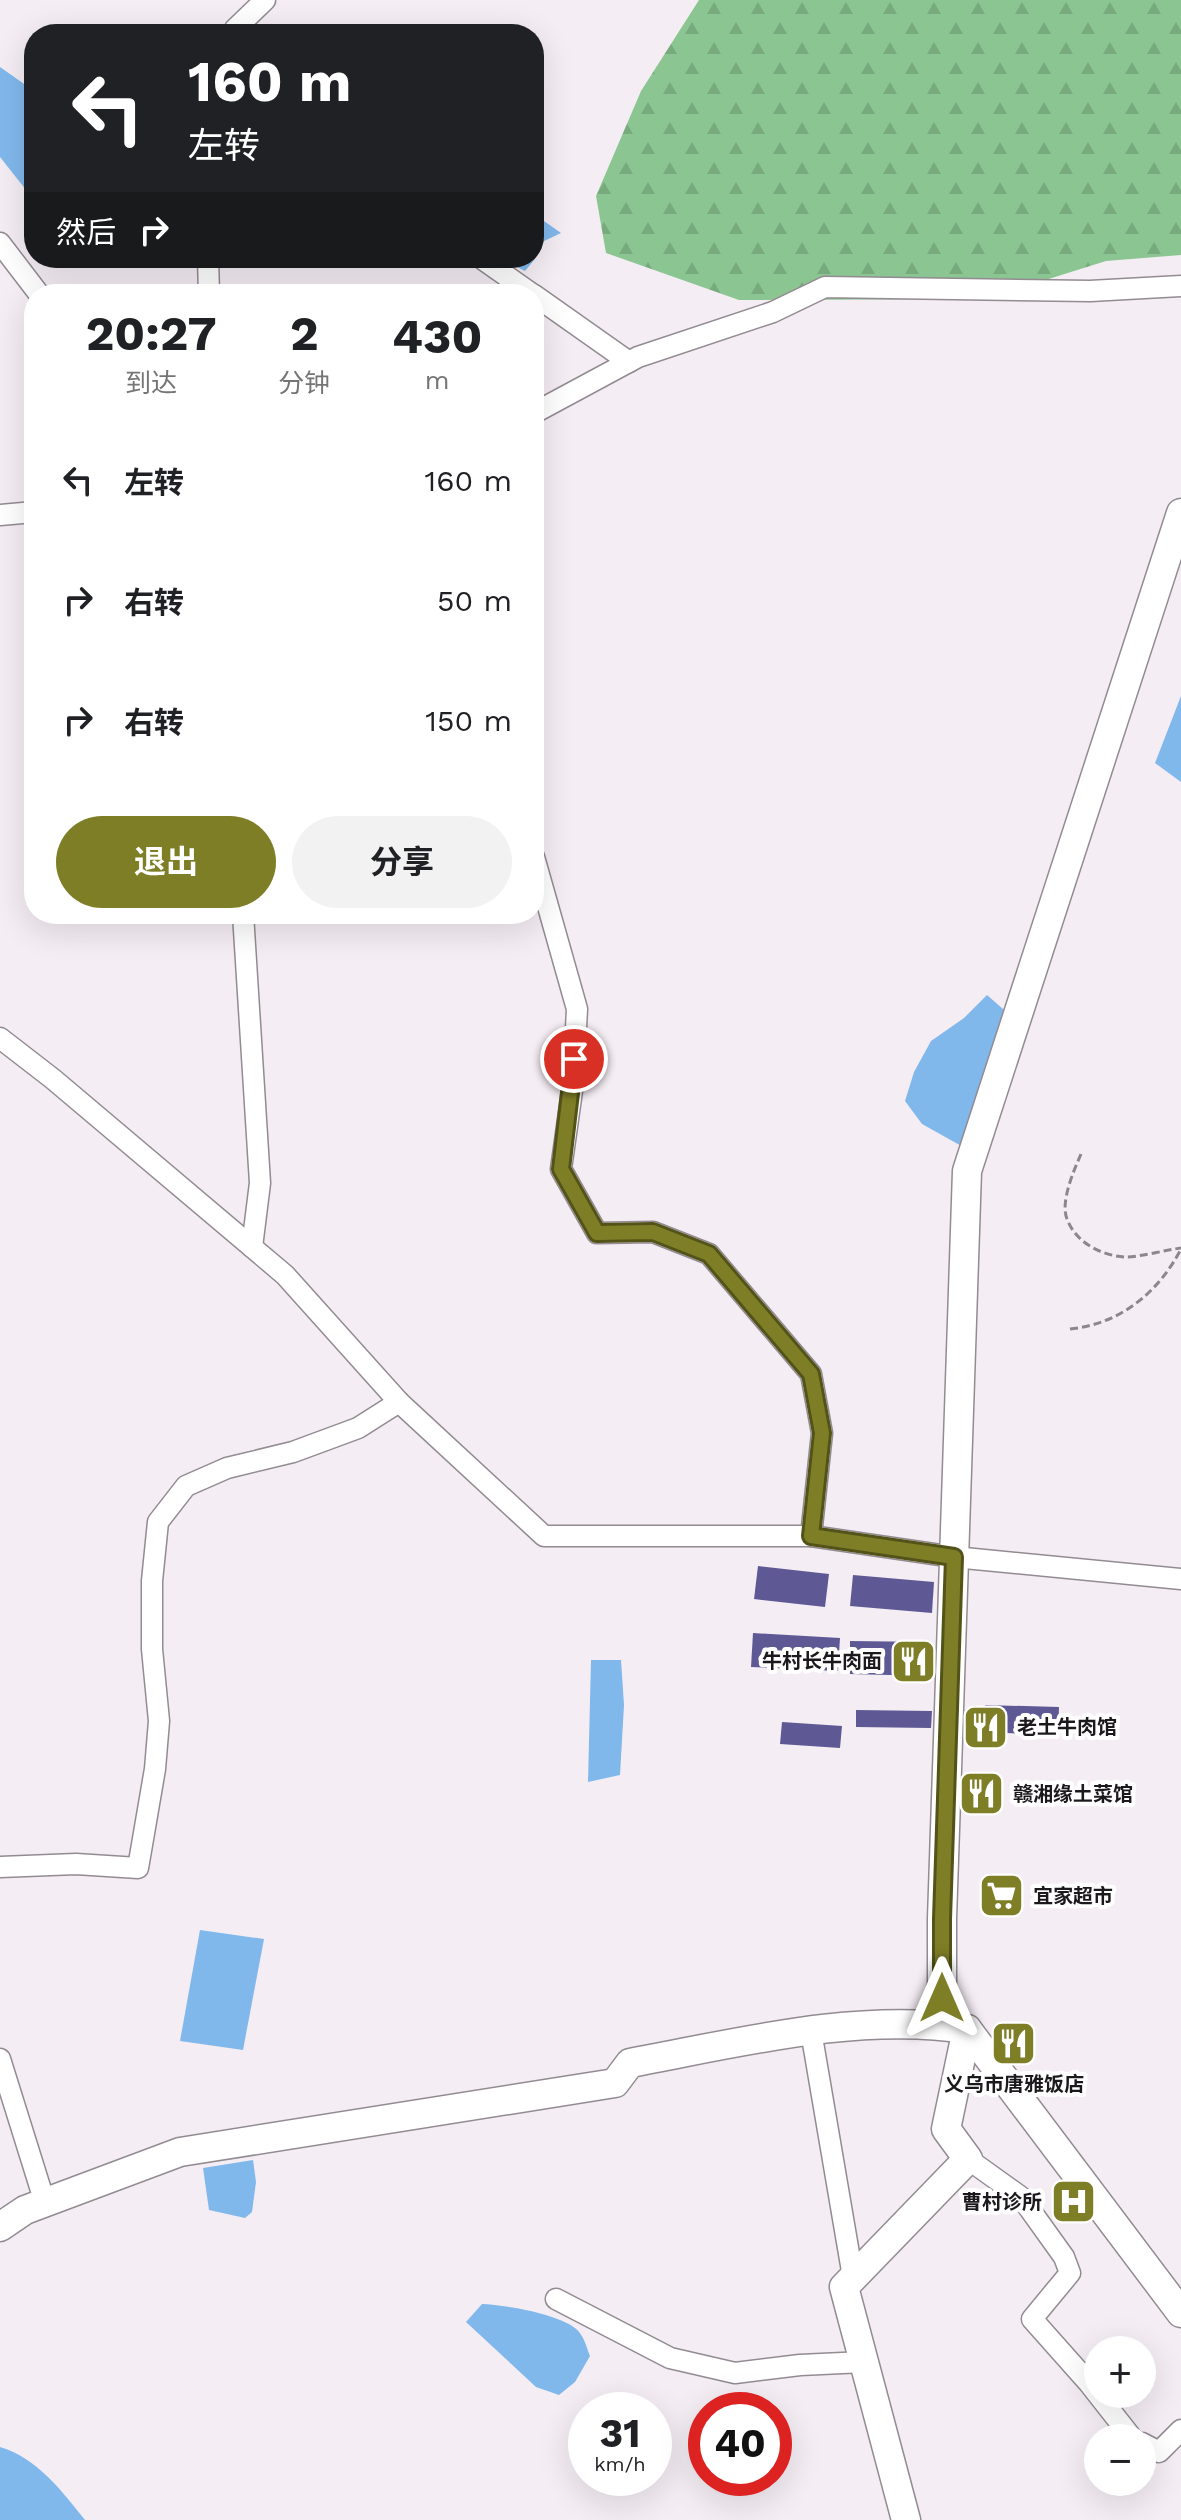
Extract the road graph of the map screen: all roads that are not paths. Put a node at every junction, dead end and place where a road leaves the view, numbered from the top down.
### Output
1 (265, 0) edge
2 (240, 24) edge
3 (0, 243) edge
4 (495, 268) edge
5 (31, 284) edge
6 (518, 284) edge
7 (1181, 286) edge
8 (544, 303) edge
9 (629, 362) junction
10 (544, 408) edge
11 (24, 513) edge
12 (1181, 513) edge
13 (0, 515) edge
14 (544, 892) edge
15 (244, 924) edge
16 (0, 1038) edge
17 (252, 1247) junction
18 (399, 1402) junction
19 (811, 1536) junction
20 (954, 1557) junction
21 (1181, 1579) edge
22 (0, 1867) edge
23 (955, 2027) junction
24 (811, 2031) junction
25 (0, 2059) edge
26 (968, 2159) junction
27 (45, 2203) junction
28 (0, 2227) edge
29 (853, 2277) junction
30 (556, 2299) dead end
31 (1181, 2313) edge
32 (864, 2362) junction
33 (1121, 2424) edge
34 (1181, 2430) edge
35 (1156, 2450) edge
36 (906, 2520) edge

1 - 2 street
3 - 5 street
4 - 6 street
7 - 9 street
8 - 9 street
9 - 10 street
11 - 13 street
12 - 20 street
14 - 19 street
15 - 17 street
16 - 17 street
17 - 18 street
18 - 19 street
18 - 22 street
19 - 20 street
20 - 21 street
20 - 23 street
23 - 24 street
23 - 26 street
23 - 31 street
24 - 27 street
24 - 29 street
25 - 27 street
26 - 29 street
26 - 33 street
27 - 28 street
29 - 32 street
30 - 32 street
32 - 36 street
34 - 35 street

